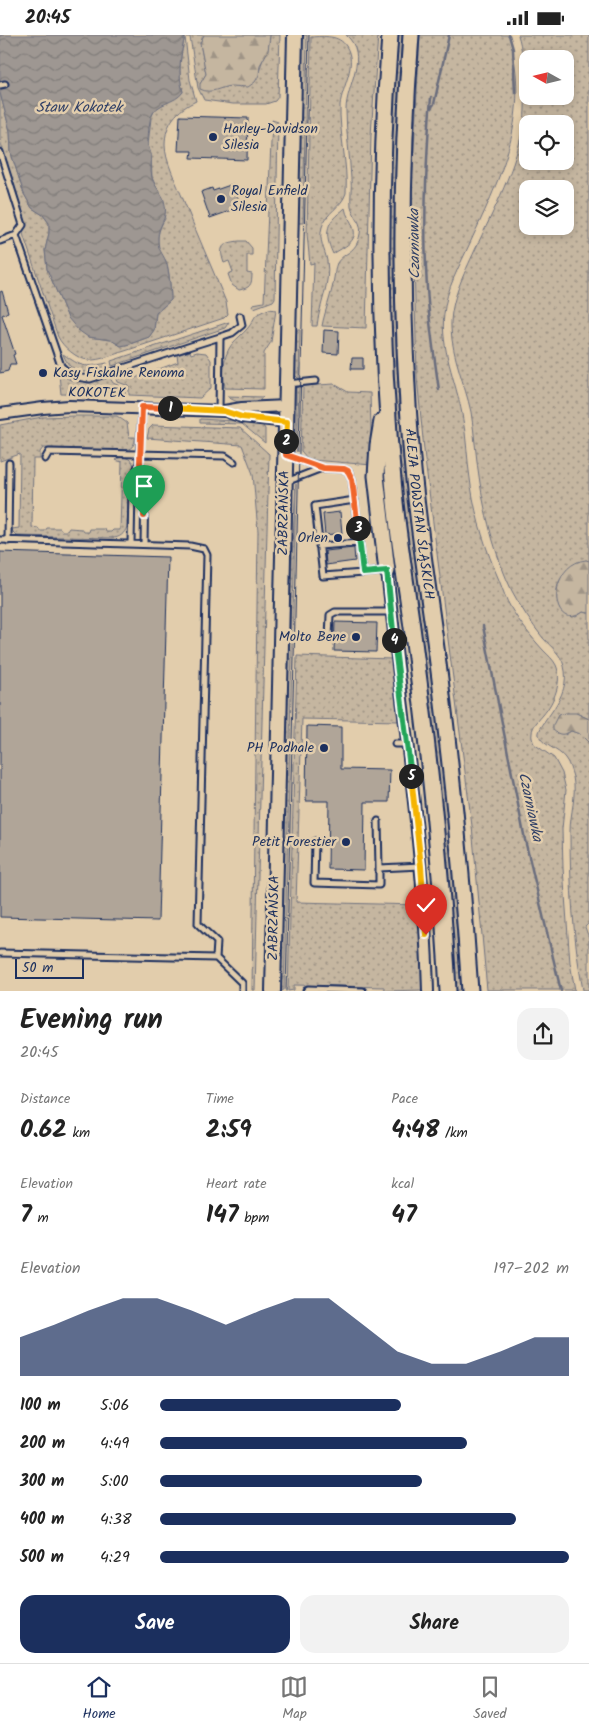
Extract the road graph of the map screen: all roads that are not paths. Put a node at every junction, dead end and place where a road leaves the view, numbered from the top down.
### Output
1 (295, 35) edge
2 (390, 35) edge
3 (411, 35) edge
4 (0, 152) edge
5 (16, 235) junction
6 (0, 241) edge
7 (240, 316) dead end
8 (220, 337) junction
9 (316, 381) dead end
10 (288, 384) junction
11 (386, 399) junction
12 (287, 406) junction
13 (142, 407) junction
14 (221, 411) junction
15 (0, 415) edge
16 (287, 422) junction
17 (140, 453) junction
18 (286, 455) junction
19 (45, 459) dead end
20 (234, 462) dead end
21 (9, 463) dead end
22 (140, 463) junction
23 (323, 468) junction
24 (285, 483) junction
25 (355, 500) junction
26 (0, 540) edge
27 (8, 541) junction
28 (359, 543) junction
29 (131, 544) junction
30 (144, 544) junction
31 (320, 546) junction
32 (387, 571) junction
33 (363, 573) junction
34 (391, 612) junction
35 (330, 638) dead end
36 (395, 744) dead end
37 (406, 744) junction
38 (378, 821) dead end
39 (315, 841) dead end
40 (421, 866) junction
41 (379, 868) junction
42 (441, 887) junction
43 (464, 904) junction
44 (0, 953) edge
45 (216, 959) junction
46 (242, 991) edge
47 (273, 991) edge
48 (306, 991) edge
49 (363, 991) edge
50 (428, 991) edge
51 (438, 991) edge
52 (448, 991) edge
53 (470, 991) edge
54 (476, 991) edge

1 - 10 main road, ZABRZAŃSKA
2 - 11 main road, ALEJA POWSTAŃ ŚLĄSKICH
3 - 43 main road, ALEJA POWSTAŃ ŚLĄSKICH
4 - 5 lane
5 - 6 lane
5 - 8 lane
7 - 8 lane
8 - 14 lane
9 - 10 lane
10 - 12 main road, ZABRZAŃSKA
11 - 32 main road
11 - 42 main road, ALEJA POWSTAŃ ŚLĄSKICH
12 - 14 street, KOKOTEK
12 - 16 main road, ZABRZAŃSKA
13 - 14 street, KOKOTEK
13 - 15 street, KOKOTEK
13 - 17 lane
14 - 16 street, KOKOTEK
16 - 18 main road, ZABRZAŃSKA
17 - 19 lane
17 - 20 lane
17 - 22 lane
18 - 23 lane
18 - 24 main road, ZABRZAŃSKA
21 - 27 lane
22 - 29 lane
22 - 30 lane
23 - 24 lane
23 - 25 lane
24 - 47 main road, ZABRZAŃSKA
25 - 28 lane
25 - 31 lane
26 - 27 lane
27 - 29 lane
28 - 31 lane
28 - 33 lane
29 - 30 lane
30 - 45 lane
31 - 33 lane
32 - 33 lane
32 - 34 street
34 - 35 lane
34 - 37 street
36 - 37 lane
37 - 40 street
38 - 41 lane
39 - 41 lane
40 - 41 lane
40 - 50 street
42 - 51 main road
42 - 52 main road, ALEJA POWSTAŃ ŚLĄSKICH
43 - 53 main road, ALEJA POWSTAŃ ŚLĄSKICH
43 - 54 main road
44 - 45 lane
45 - 46 lane
48 - 49 lane

